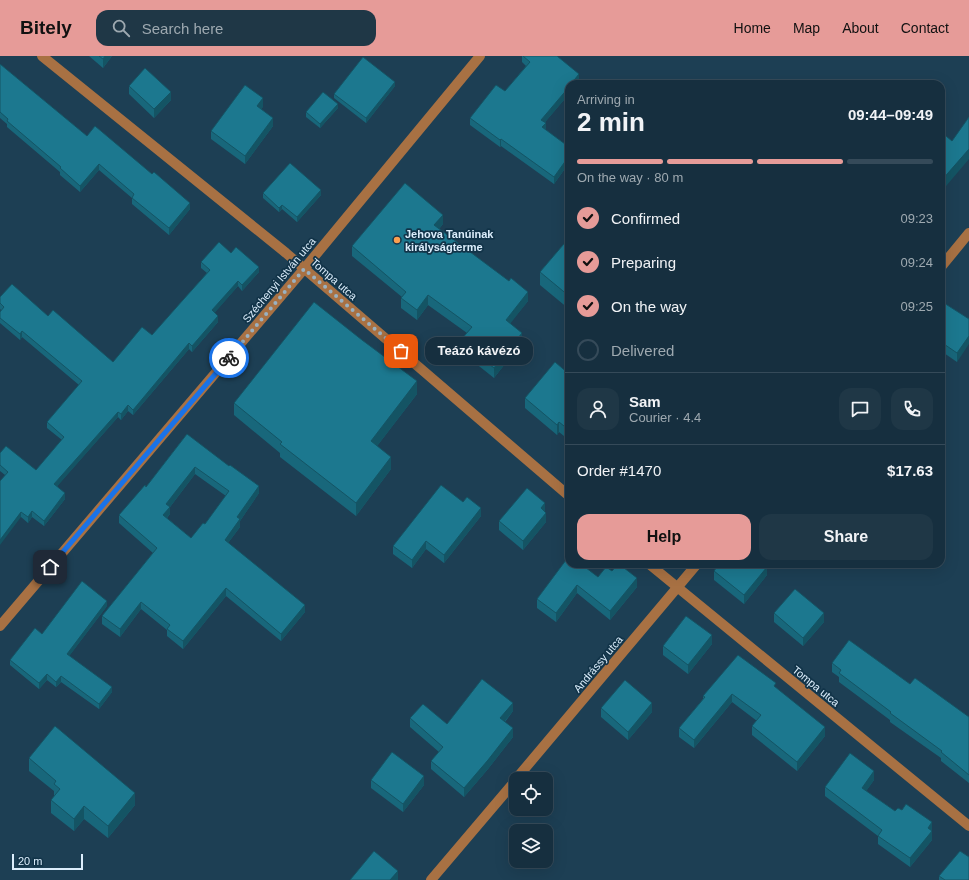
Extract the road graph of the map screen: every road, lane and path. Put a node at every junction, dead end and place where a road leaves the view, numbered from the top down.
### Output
1 (42, 56) edge
2 (480, 56) edge
3 (969, 233) edge
4 (945, 262) edge
5 (304, 269) junction
6 (565, 493) edge
7 (654, 568) edge
8 (694, 568) edge
9 (677, 588) junction
10 (0, 626) edge
11 (522, 772) edge
12 (509, 787) edge
13 (969, 826) edge
14 (431, 880) edge

1 - 5 street, Tompa utca
2 - 5 street, Széchenyi István utca
3 - 4 street
5 - 6 street, Tompa utca
5 - 10 street, Széchenyi István utca
7 - 9 street, Tompa utca
8 - 9 street, Andrássy utca
9 - 11 street, Andrássy utca
9 - 13 street, Tompa utca
12 - 14 street, Andrássy utca

